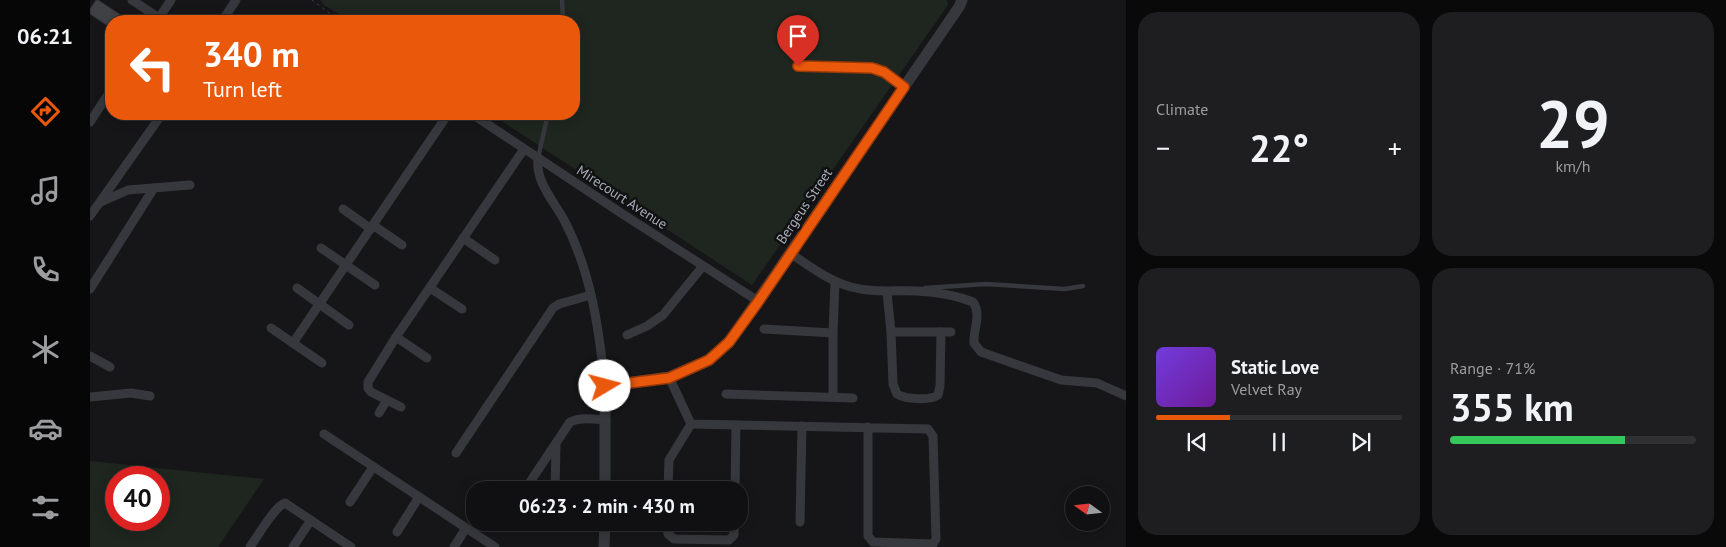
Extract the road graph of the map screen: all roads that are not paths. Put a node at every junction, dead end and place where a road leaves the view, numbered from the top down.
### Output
1 (132, 0) edge
2 (171, 0) edge
3 (236, 0) edge
4 (562, 0) edge
5 (962, 0) edge
6 (153, 15) edge
7 (161, 15) edge
8 (226, 15) edge
9 (563, 15) edge
10 (798, 66) dead end
11 (904, 87) junction
12 (105, 99) edge
13 (158, 120) edge
14 (444, 120) edge
15 (481, 120) edge
16 (547, 120) edge
17 (90, 122) edge
18 (524, 148) junction
19 (538, 158) junction
20 (190, 185) dead end
21 (154, 188) junction
22 (98, 203) junction
23 (343, 210) dead end
24 (90, 216) edge
25 (372, 227) junction
26 (463, 238) junction
27 (402, 245) dead end
28 (321, 248) dead end
29 (790, 254) junction
30 (495, 260) dead end
31 (346, 265) junction
32 (703, 266) junction
33 (835, 282) junction
34 (375, 286) dead end
35 (1083, 286) dead end
36 (298, 288) dead end
37 (430, 288) junction
38 (90, 289) edge
39 (901, 291) junction
40 (887, 292) junction
41 (591, 295) junction
42 (758, 302) junction
43 (320, 304) junction
44 (462, 309) dead end
45 (349, 325) dead end
46 (271, 328) dead end
47 (764, 329) dead end
48 (891, 332) junction
49 (941, 332) junction
50 (951, 332) dead end
51 (833, 333) junction
52 (627, 335) dead end
53 (396, 336) junction
54 (293, 344) junction
55 (90, 356) edge
56 (427, 358) dead end
57 (322, 363) dead end
58 (110, 367) dead end
59 (669, 378) junction
60 (605, 386) junction
61 (726, 394) dead end
62 (150, 396) dead end
63 (1126, 396) edge
64 (90, 397) edge
65 (833, 397) junction
66 (853, 398) dead end
67 (387, 400) junction
68 (401, 407) dead end
69 (379, 413) dead end
70 (606, 420) junction
71 (691, 424) junction
72 (736, 425) junction
73 (802, 426) junction
74 (868, 427) junction
75 (324, 434) dead end
76 (556, 444) junction
77 (456, 453) dead end
78 (374, 467) junction
79 (531, 481) edge
80 (554, 481) edge
81 (605, 481) edge
82 (668, 481) edge
83 (735, 481) edge
84 (419, 497) junction
85 (350, 502) dead end
86 (310, 522) junction
87 (800, 522) dead end
88 (466, 528) joint
89 (471, 531) edge
90 (605, 531) edge
91 (668, 531) edge
92 (734, 531) edge
93 (396, 532) dead end
94 (337, 544) edge
95 (250, 547) edge
96 (293, 547) edge
97 (351, 547) edge
98 (454, 547) edge
99 (495, 547) edge
100 (604, 547) edge

1 - 6 street
2 - 7 street
3 - 8 street
4 - 9 lane
5 - 11 street, Bergeus Street
10 - 11 lane
11 - 29 street, Bergeus Street
12 - 17 street
13 - 22 street
14 - 25 street
15 - 18 street, Mirecourt Avenue
16 - 19 lane
18 - 19 street, Mirecourt Avenue
18 - 26 street
19 - 32 street, Mirecourt Avenue
19 - 41 street
20 - 21 street
21 - 22 street
21 - 38 street
22 - 24 street
23 - 25 street
25 - 27 street
25 - 31 street
26 - 30 street
26 - 37 street
28 - 31 street
29 - 33 street
29 - 42 street, Bergeus Street
31 - 34 street
31 - 43 street
32 - 42 street, Mirecourt Avenue
32 - 52 street
33 - 40 street
33 - 51 street
35 - 39 lane
36 - 43 street
37 - 44 street
37 - 53 street
39 - 40 street
39 - 63 street
40 - 48 street
41 - 60 street
41 - 77 street
42 - 59 street, Bergeus Street
43 - 45 street
43 - 54 street
46 - 54 street
47 - 51 street
48 - 49 street
48 - 49 street
49 - 50 street
51 - 65 street
53 - 56 street
53 - 67 street
54 - 57 street
55 - 58 street
59 - 60 street, Bergeus Street
59 - 71 street
60 - 70 street
61 - 65 street
62 - 64 street
65 - 66 street
67 - 68 street
67 - 69 street
70 - 76 street
70 - 81 street
71 - 72 street
71 - 82 street
72 - 73 street
72 - 83 street
73 - 74 street
73 - 87 street
74 - 74 street
75 - 78 street
76 - 79 street
76 - 80 street
78 - 84 street
78 - 85 street
84 - 88 street
84 - 93 street
86 - 94 street
86 - 95 street
86 - 96 street
88 - 98 street
89 - 99 street
90 - 100 street
91 - 92 street
94 - 97 street

